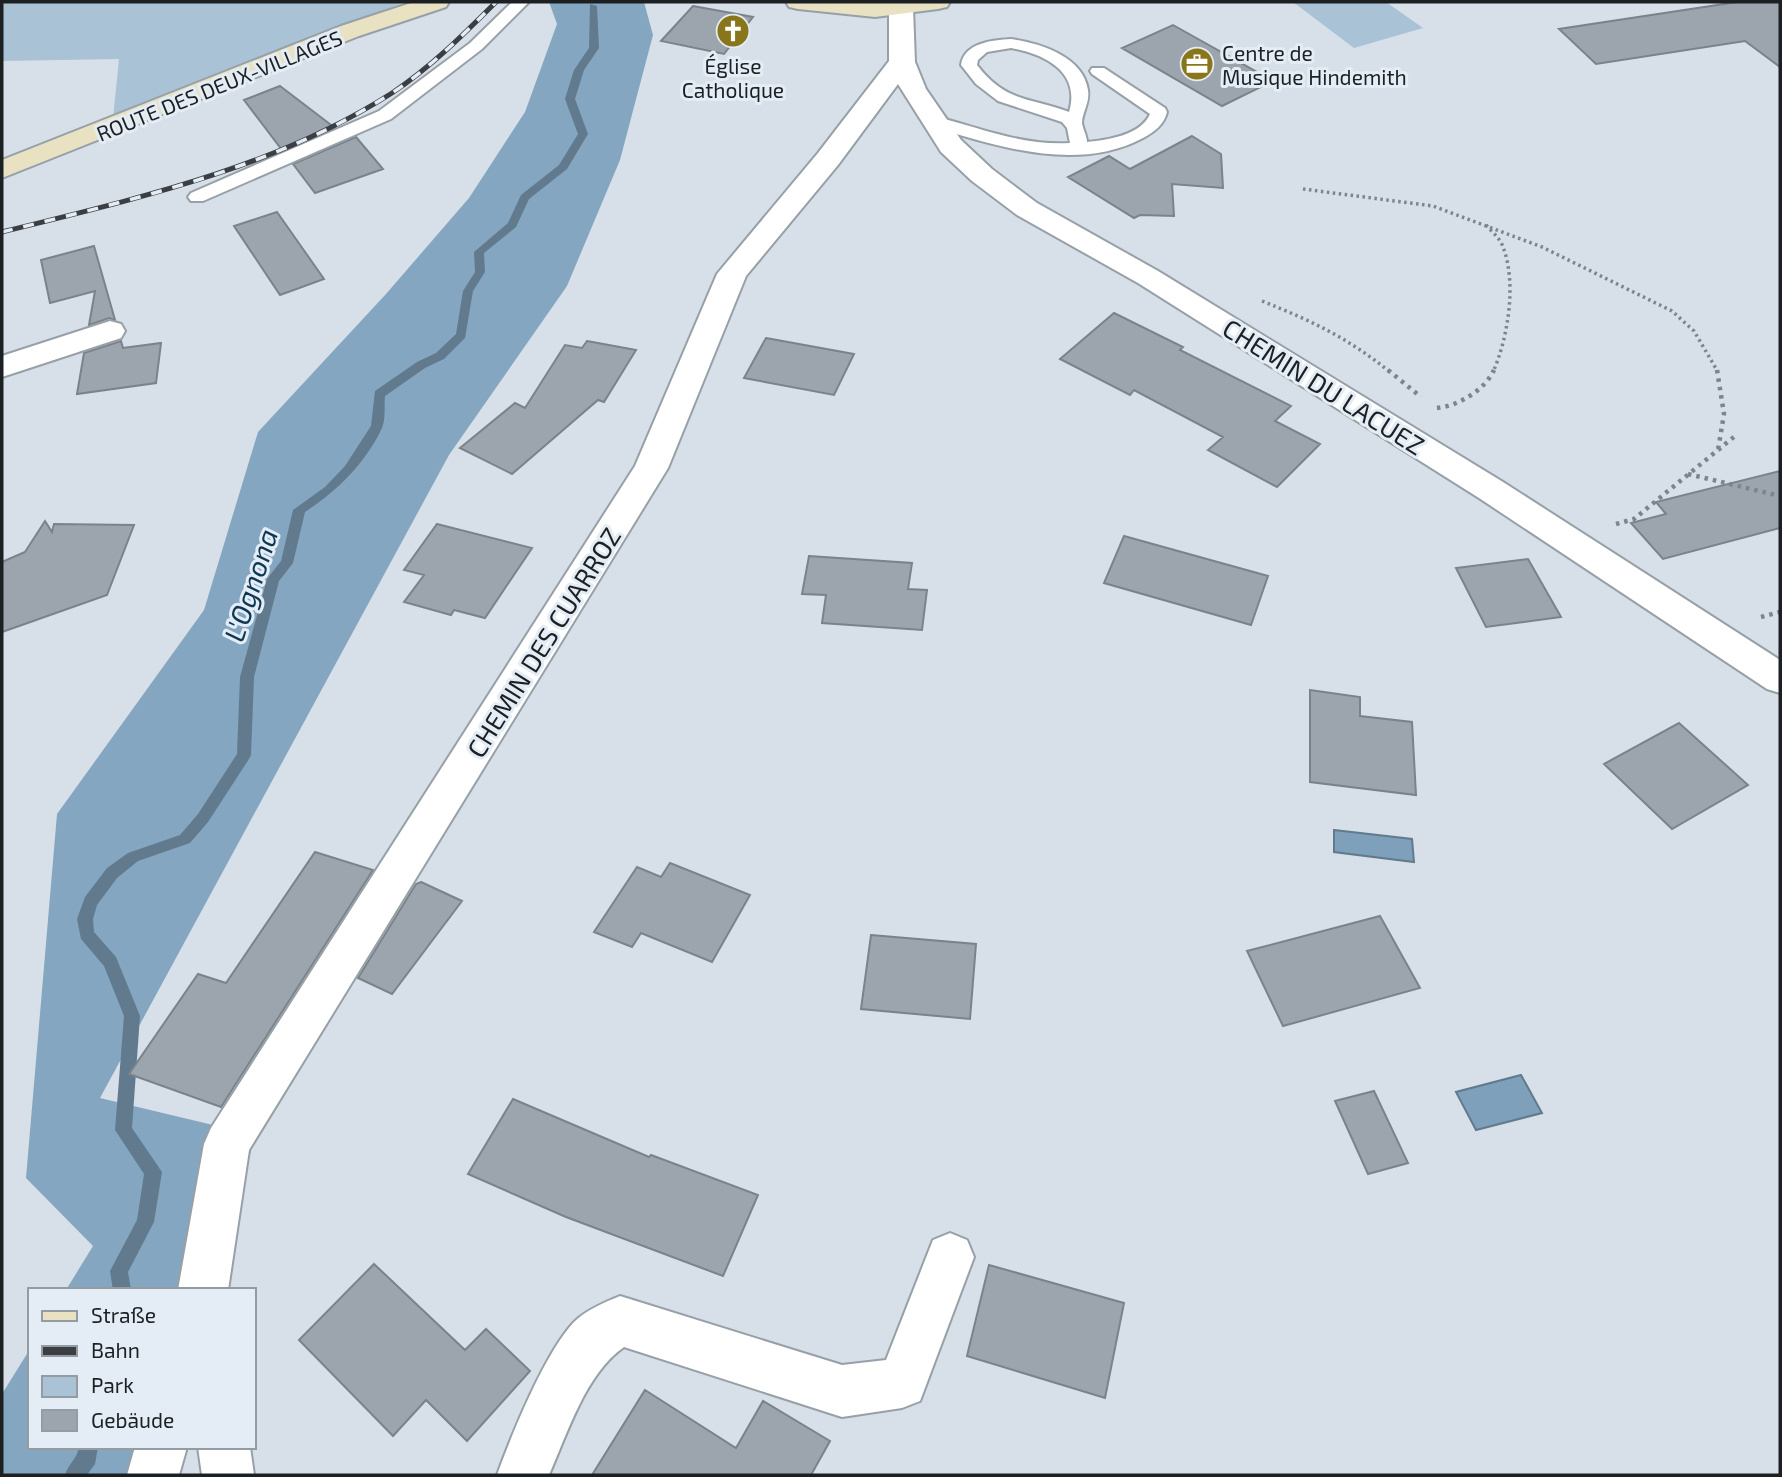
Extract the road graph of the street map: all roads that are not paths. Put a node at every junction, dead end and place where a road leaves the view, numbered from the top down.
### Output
1 (437, 2) edge
2 (522, 2) edge
3 (798, 2) edge
4 (938, 2) edge
5 (901, 8) junction
6 (902, 62) junction
7 (1098, 71) dead end
8 (933, 121) junction
9 (1073, 123) junction
10 (1079, 148) junction
11 (2, 170) edge
12 (197, 197) dead end
13 (110, 331) dead end
14 (2, 368) edge
15 (1780, 679) edge
16 (950, 1257) dead end
17 (203, 1288) edge
18 (160, 1449) edge
19 (224, 1449) edge
20 (153, 1475) edge
21 (228, 1475) edge
22 (523, 1475) edge

1 - 11 main road, ROUTE DES DEUX-VILLAGES
2 - 12 lane
3 - 5 main road
4 - 5 main road
5 - 6 street
6 - 8 street, CHEMIN DU LACUEZ
6 - 17 street, CHEMIN DES CUARROZ
7 - 10 lane
8 - 10 lane
8 - 15 street, CHEMIN DU LACUEZ
9 - 9 lane
9 - 10 lane
13 - 14 street
16 - 22 street
18 - 20 street
19 - 21 street

